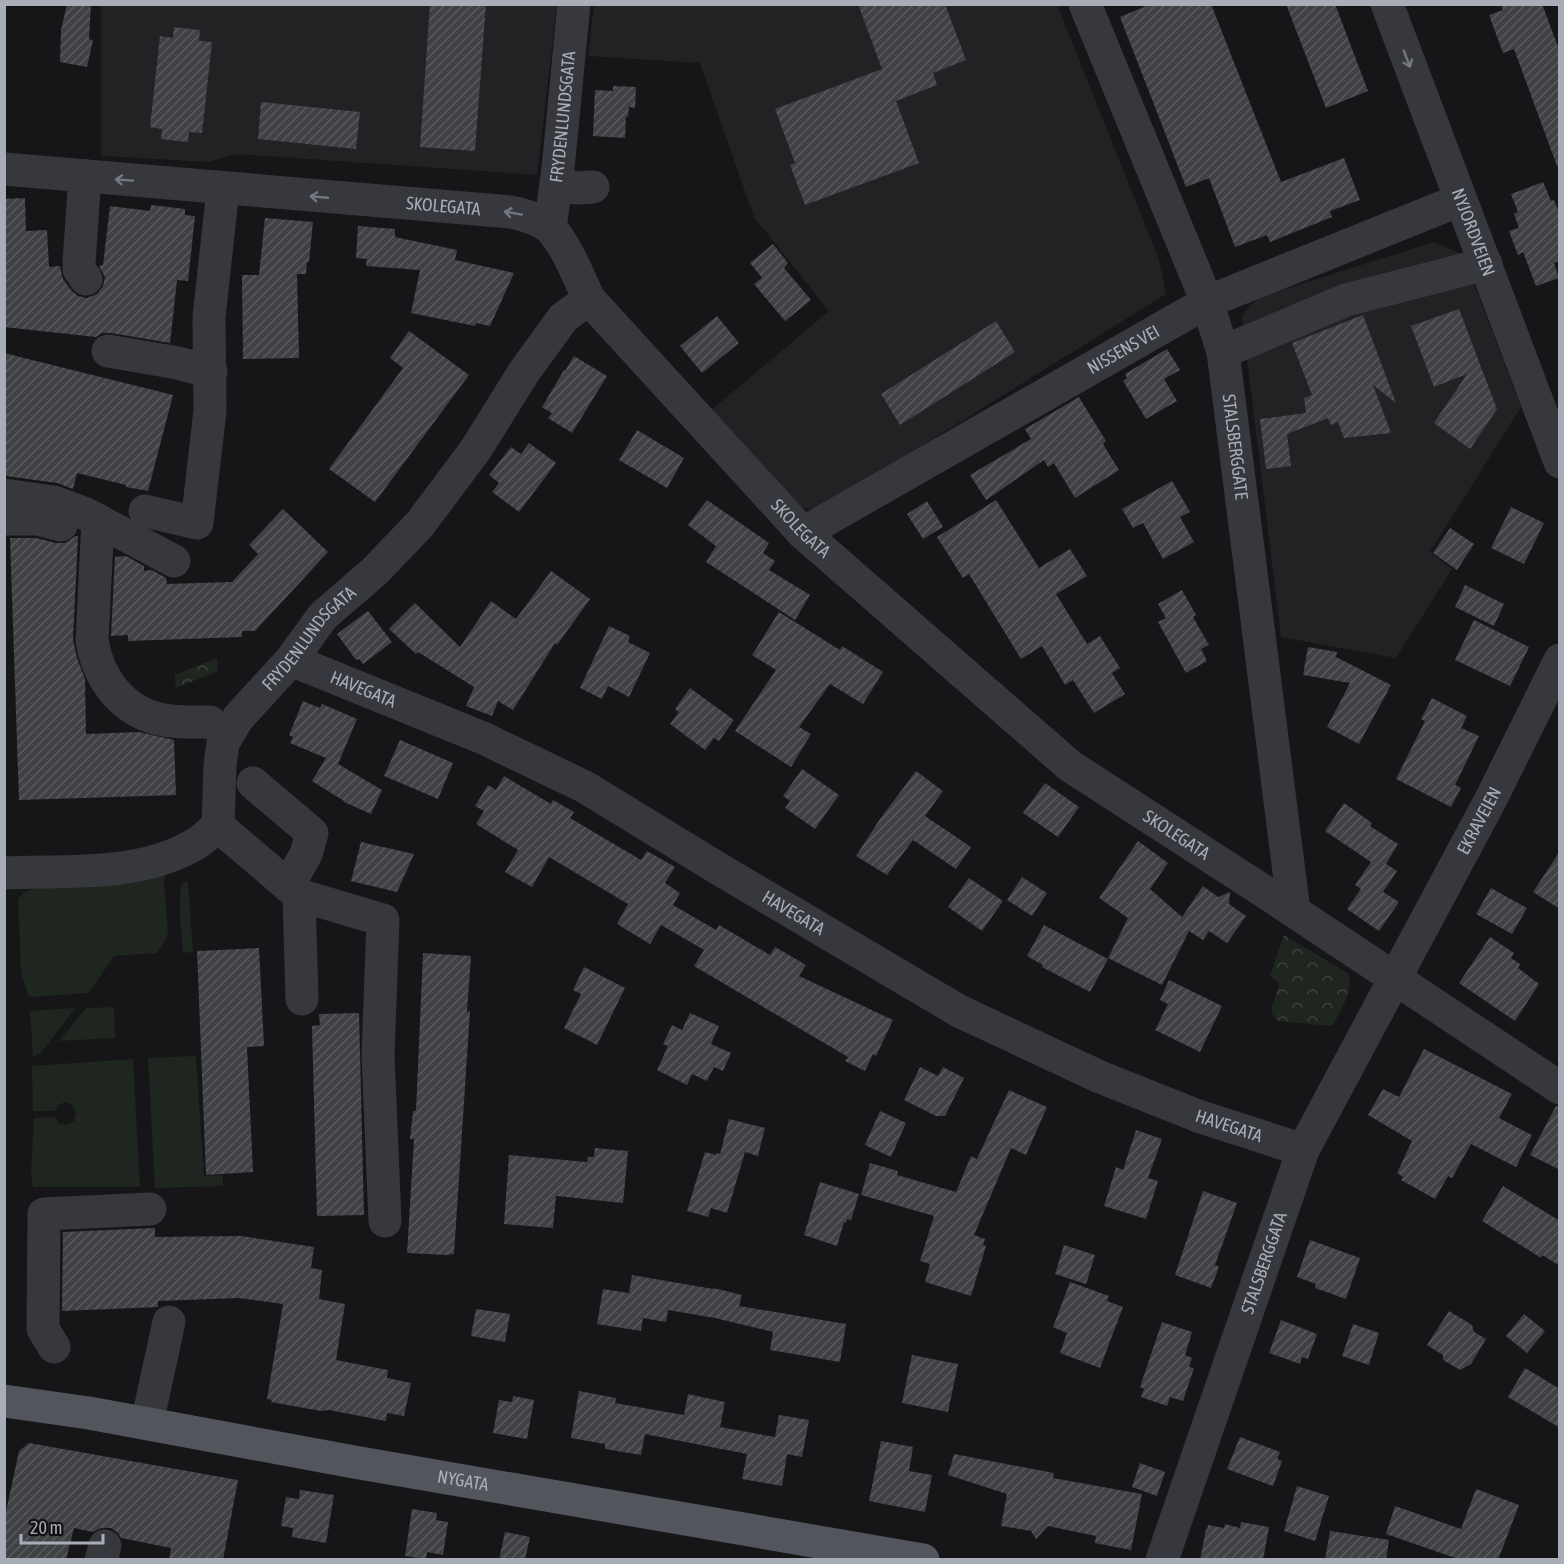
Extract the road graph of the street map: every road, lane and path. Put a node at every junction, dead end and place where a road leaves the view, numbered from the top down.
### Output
1 (574, 4) edge
2 (1085, 4) edge
3 (1387, 4) edge
4 (4, 169) edge
5 (85, 176) junction
6 (556, 184) junction
7 (593, 187) dead end
8 (223, 189) junction
9 (1460, 200) junction
10 (550, 228) junction
11 (1486, 264) junction
12 (86, 279) dead end
13 (589, 299) junction
14 (1207, 302) junction
15 (108, 351) dead end
16 (1222, 352) junction
17 (211, 372) junction
18 (1560, 462) edge
19 (4, 495) edge
20 (145, 510) dead end
21 (4, 519) edge
22 (89, 524) junction
23 (803, 533) junction
24 (174, 561) dead end
25 (291, 660) junction
26 (1560, 660) edge
27 (210, 722) dead end
28 (253, 783) dead end
29 (218, 826) junction
30 (4, 873) edge
31 (294, 891) junction
32 (1294, 912) junction
33 (1395, 980) junction
34 (302, 999) dead end
35 (1560, 1089) edge
36 (1303, 1150) junction
37 (150, 1209) dead end
38 (385, 1221) dead end
39 (169, 1322) dead end
40 (54, 1347) dead end
41 (4, 1401) edge
42 (147, 1423) junction
43 (923, 1560) edge
44 (1162, 1560) edge

1 - 6 street, FRYDENLUNDSGATA
2 - 14 street, STALSBERGGATE
3 -> 9 street, NYJORDVEIEN
4 - 5 street, SKOLEGATA
8 -> 5 street, SKOLEGATA
5 - 12 street
6 - 7 street
6 - 10 street, FRYDENLUNDSGATA
10 -> 8 street, SKOLEGATA
8 - 17 street
9 - 11 street, NYJORDVEIEN
9 - 14 street, NISSENS VEI
10 - 13 street, SKOLEGATA
11 - 16 street
11 - 18 street, NYJORDVEIEN
13 - 23 street, SKOLEGATA
13 - 25 street, FRYDENLUNDSGATA
14 - 16 street, STALSBERGGATE
14 - 23 street, NISSENS VEI
15 - 17 street
16 - 32 street, STALSBERGGATE
17 - 20 street
19 - 22 street
21 - 22 street
22 - 24 street
22 - 27 street
23 - 32 street, SKOLEGATA
25 - 29 street, FRYDENLUNDSGATA
25 - 36 street, HAVEGATA
26 - 33 street, EKRAVEIEN
28 - 31 street
29 - 30 street
29 - 31 street
31 - 34 street
31 - 38 street
32 - 33 street, SKOLEGATA
33 - 35 street, SKOLEGATA
33 - 36 street, STALSBERGGATA
36 - 44 street, STALSBERGGATA
37 - 40 street
39 - 42 street
41 - 42 main road, NYGATA
42 - 43 main road, NYGATA

